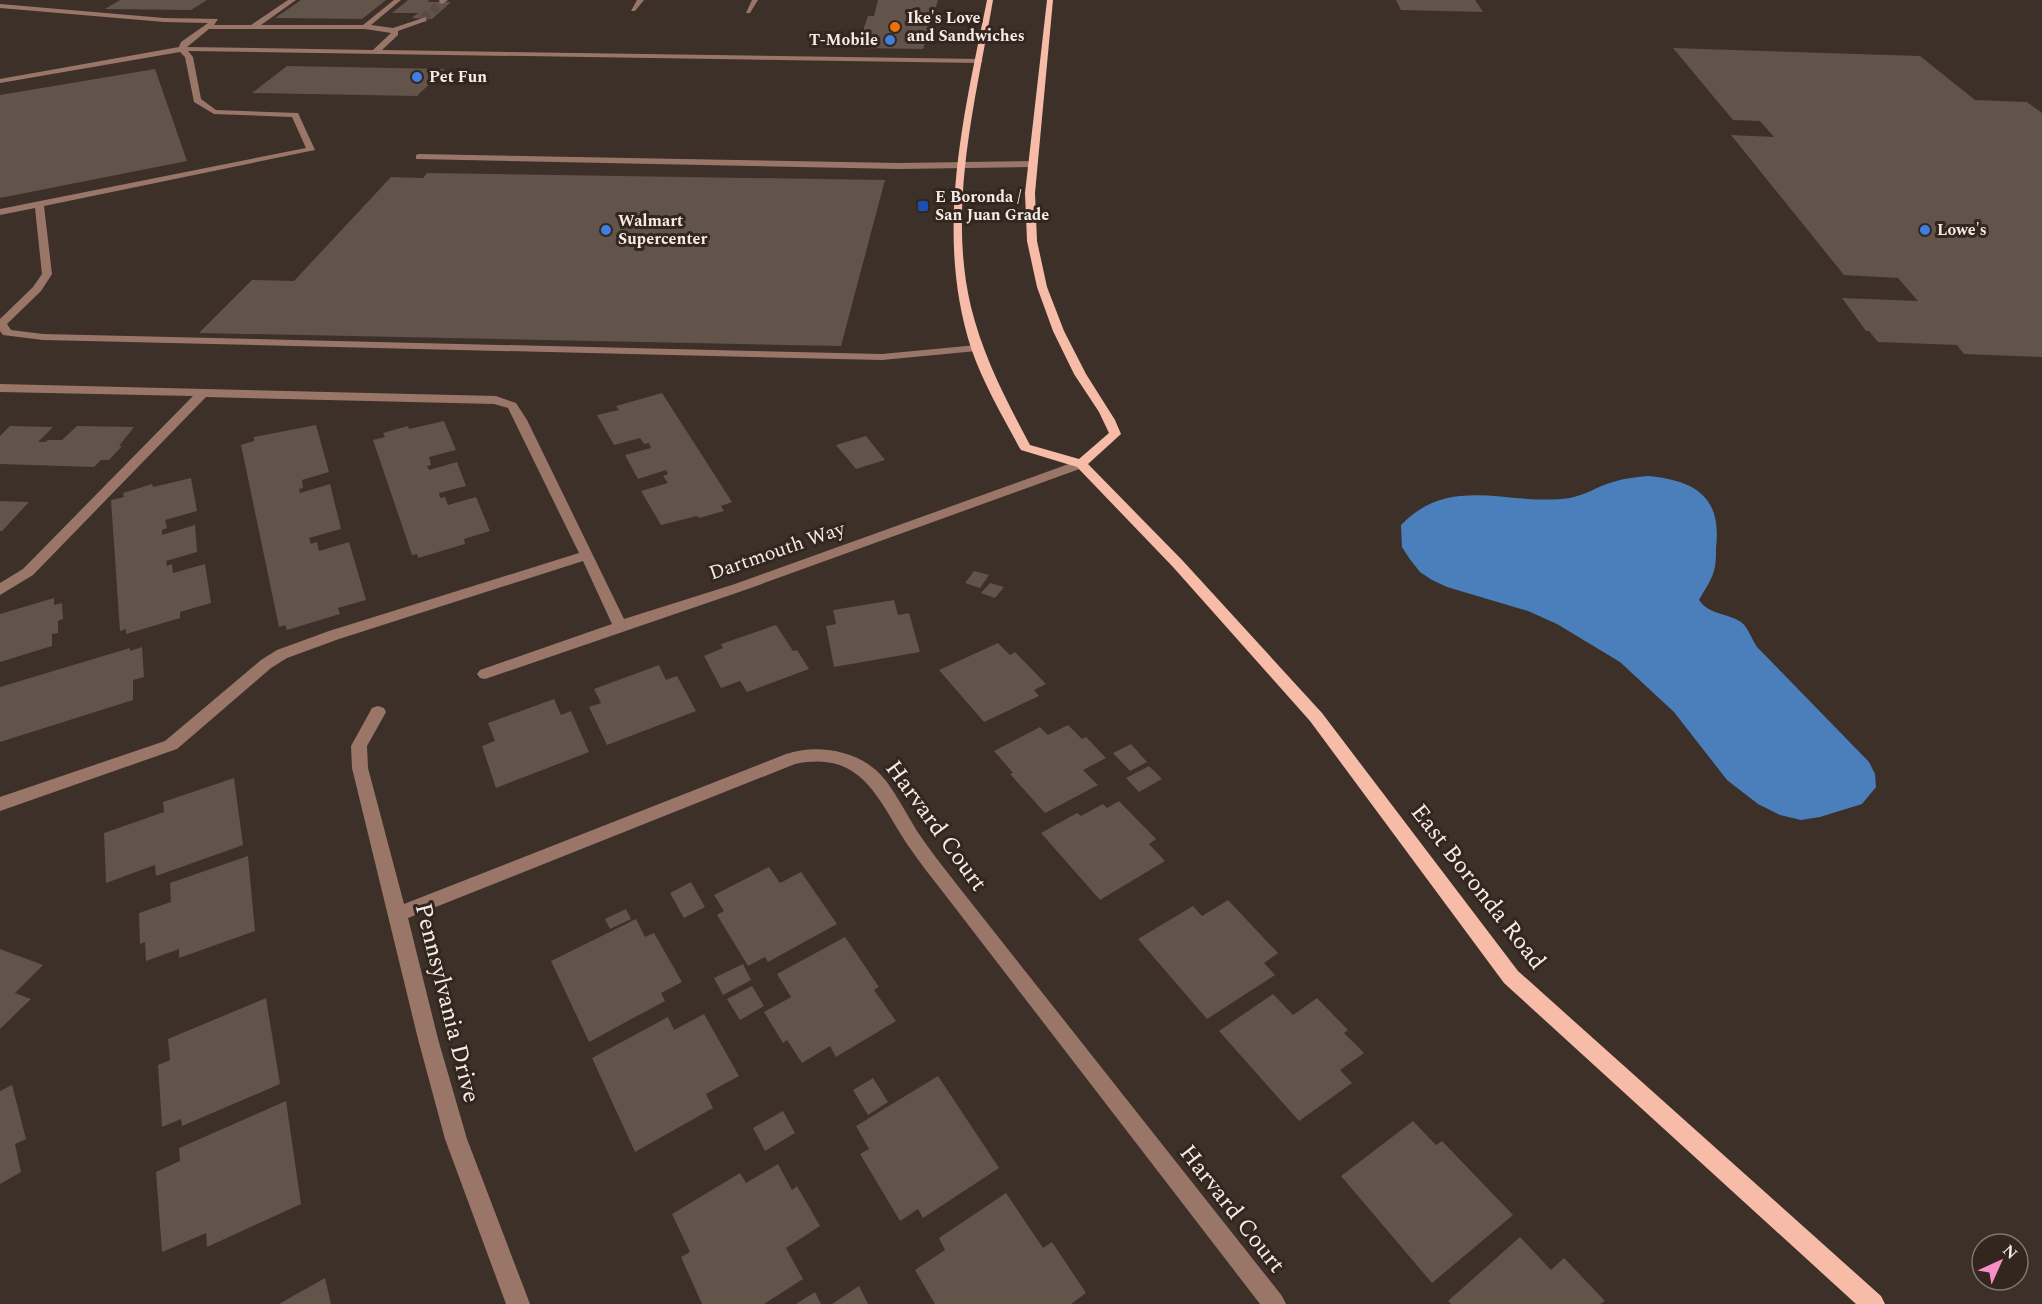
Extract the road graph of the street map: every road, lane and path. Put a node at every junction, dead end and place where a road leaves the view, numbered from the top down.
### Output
1 (293, 0) edge
2 (399, 0) edge
3 (641, 0) edge
4 (755, 0) edge
5 (990, 0) edge
6 (1050, 0) edge
7 (0, 6) edge
8 (633, 10) dead end
9 (748, 12) dead end
10 (423, 18) tunnel mouth
11 (254, 26) junction
12 (208, 27) junction
13 (365, 27) junction
14 (394, 30) junction
15 (182, 49) junction
16 (374, 53) junction
17 (979, 62) junction
18 (0, 81) edge
19 (419, 157) dead end
20 (1033, 164) junction
21 (961, 166) junction
22 (39, 204) junction
23 (0, 212) edge
24 (977, 348) junction
25 (0, 388) edge
26 (202, 394) junction
27 (1081, 464) junction
28 (587, 555) junction
29 (0, 590) edge
30 (620, 626) junction
31 (485, 674) dead end
32 (378, 712) dead end
33 (0, 804) edge
34 (399, 914) junction
35 (518, 1304) edge
36 (1274, 1304) edge
37 (1873, 1304) edge

1 - 11 street
2 - 13 street
3 - 8 street
4 - 9 street
5 - 17 main road, East Boronda Road
6 - 20 main road
7 - 12 street
10 - 14 street
11 - 12 street
11 - 13 street
12 - 15 street
13 - 14 street
14 - 16 street
15 - 16 street
15 - 18 street
15 - 22 street
16 - 17 street
17 - 21 main road, East Boronda Road
19 - 21 street
20 - 21 street
20 - 27 main road
21 - 24 main road, East Boronda Road
22 - 23 street
22 - 24 street
24 - 27 main road, East Boronda Road
25 - 26 street
26 - 28 street
26 - 29 street
27 - 30 street, Dartmouth Way
27 - 37 main road, East Boronda Road
28 - 30 street
28 - 33 street
30 - 31 street, Dartmouth Way
32 - 34 street, Pennsylvania Drive
34 - 35 street, Pennsylvania Drive
34 - 36 street, Harvard Court

